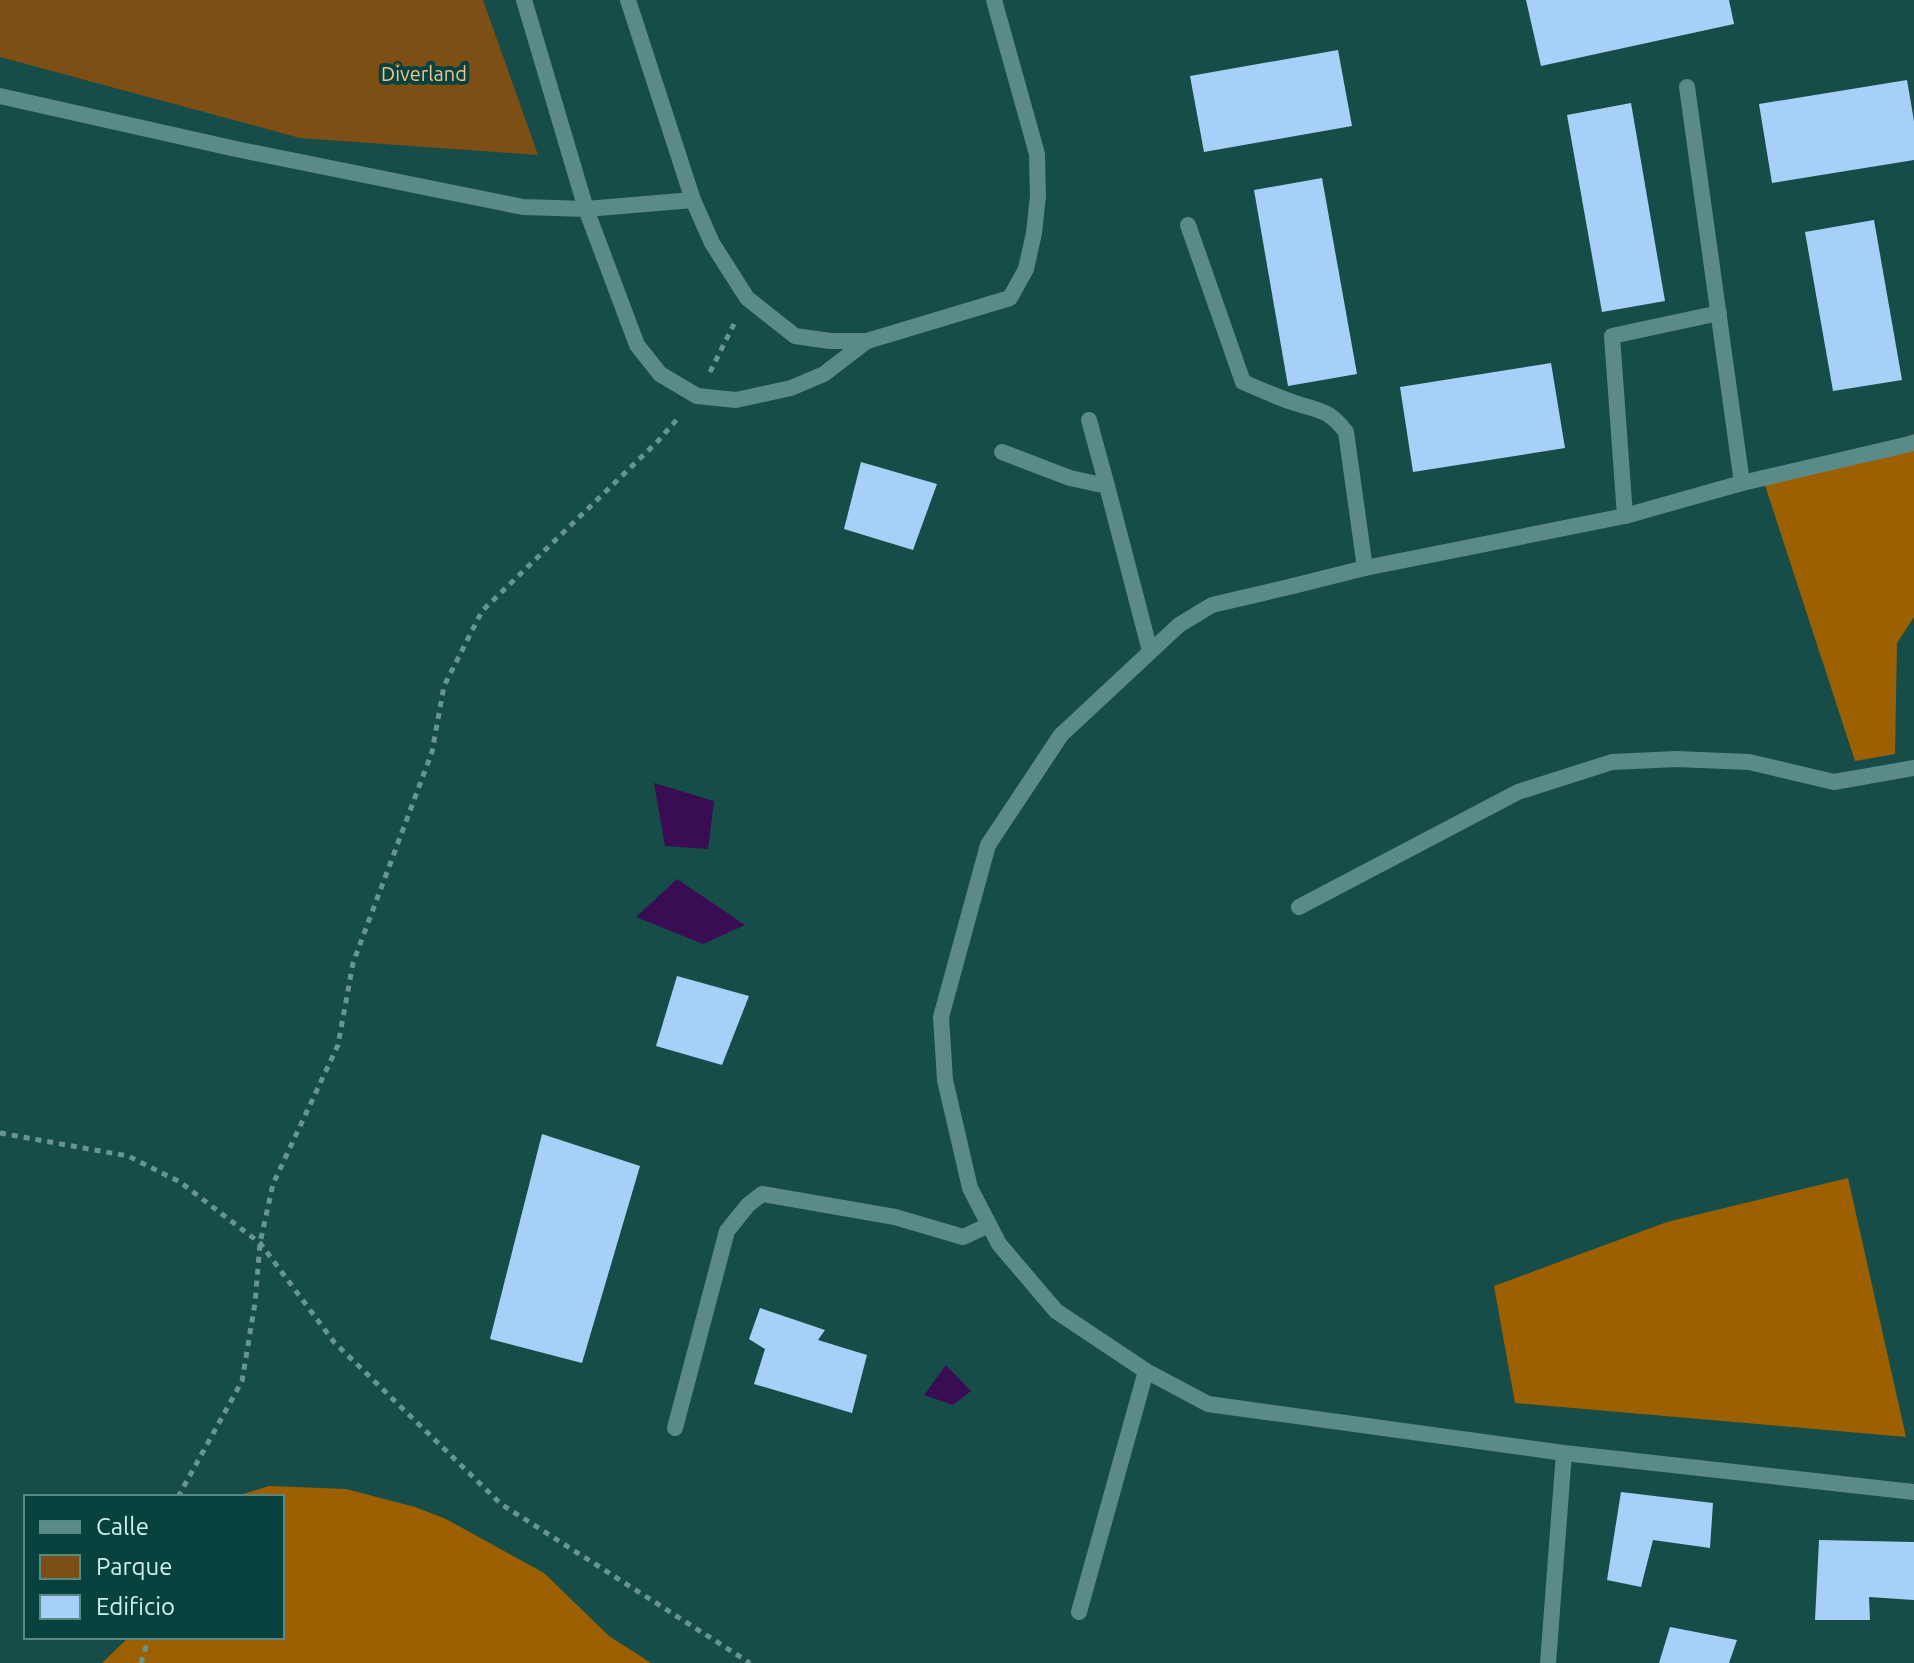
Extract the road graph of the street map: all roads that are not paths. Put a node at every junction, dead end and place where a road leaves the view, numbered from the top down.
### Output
1 (524, 0) edge
2 (628, 0) edge
3 (994, 0) edge
4 (1687, 87) dead end
5 (0, 96) edge
6 (693, 200) junction
7 (586, 209) junction
8 (1188, 225) dead end
9 (1719, 313) junction
10 (867, 341) junction
11 (1089, 420) dead end
12 (1914, 443) edge
13 (1002, 452) dead end
14 (1742, 483) junction
15 (1107, 486) junction
16 (1625, 516) junction
17 (1365, 568) junction
18 (1150, 651) junction
19 (1914, 768) edge
20 (1299, 907) dead end
21 (989, 1225) junction
22 (1146, 1371) junction
23 (675, 1428) dead end
24 (1564, 1453) junction
25 (1914, 1492) edge
26 (1079, 1612) dead end
27 (1548, 1663) edge

1 - 7 street
2 - 6 street
3 - 10 street
4 - 9 street
5 - 7 street
6 - 7 street
6 - 10 street
7 - 10 street
8 - 17 street
9 - 14 street
9 - 16 street
11 - 15 street
12 - 14 street
13 - 15 street
14 - 16 street
15 - 18 street
16 - 17 street
17 - 18 street
18 - 21 street
19 - 20 street
21 - 22 street
21 - 23 street
22 - 24 street
22 - 26 street
24 - 25 street
24 - 27 street

